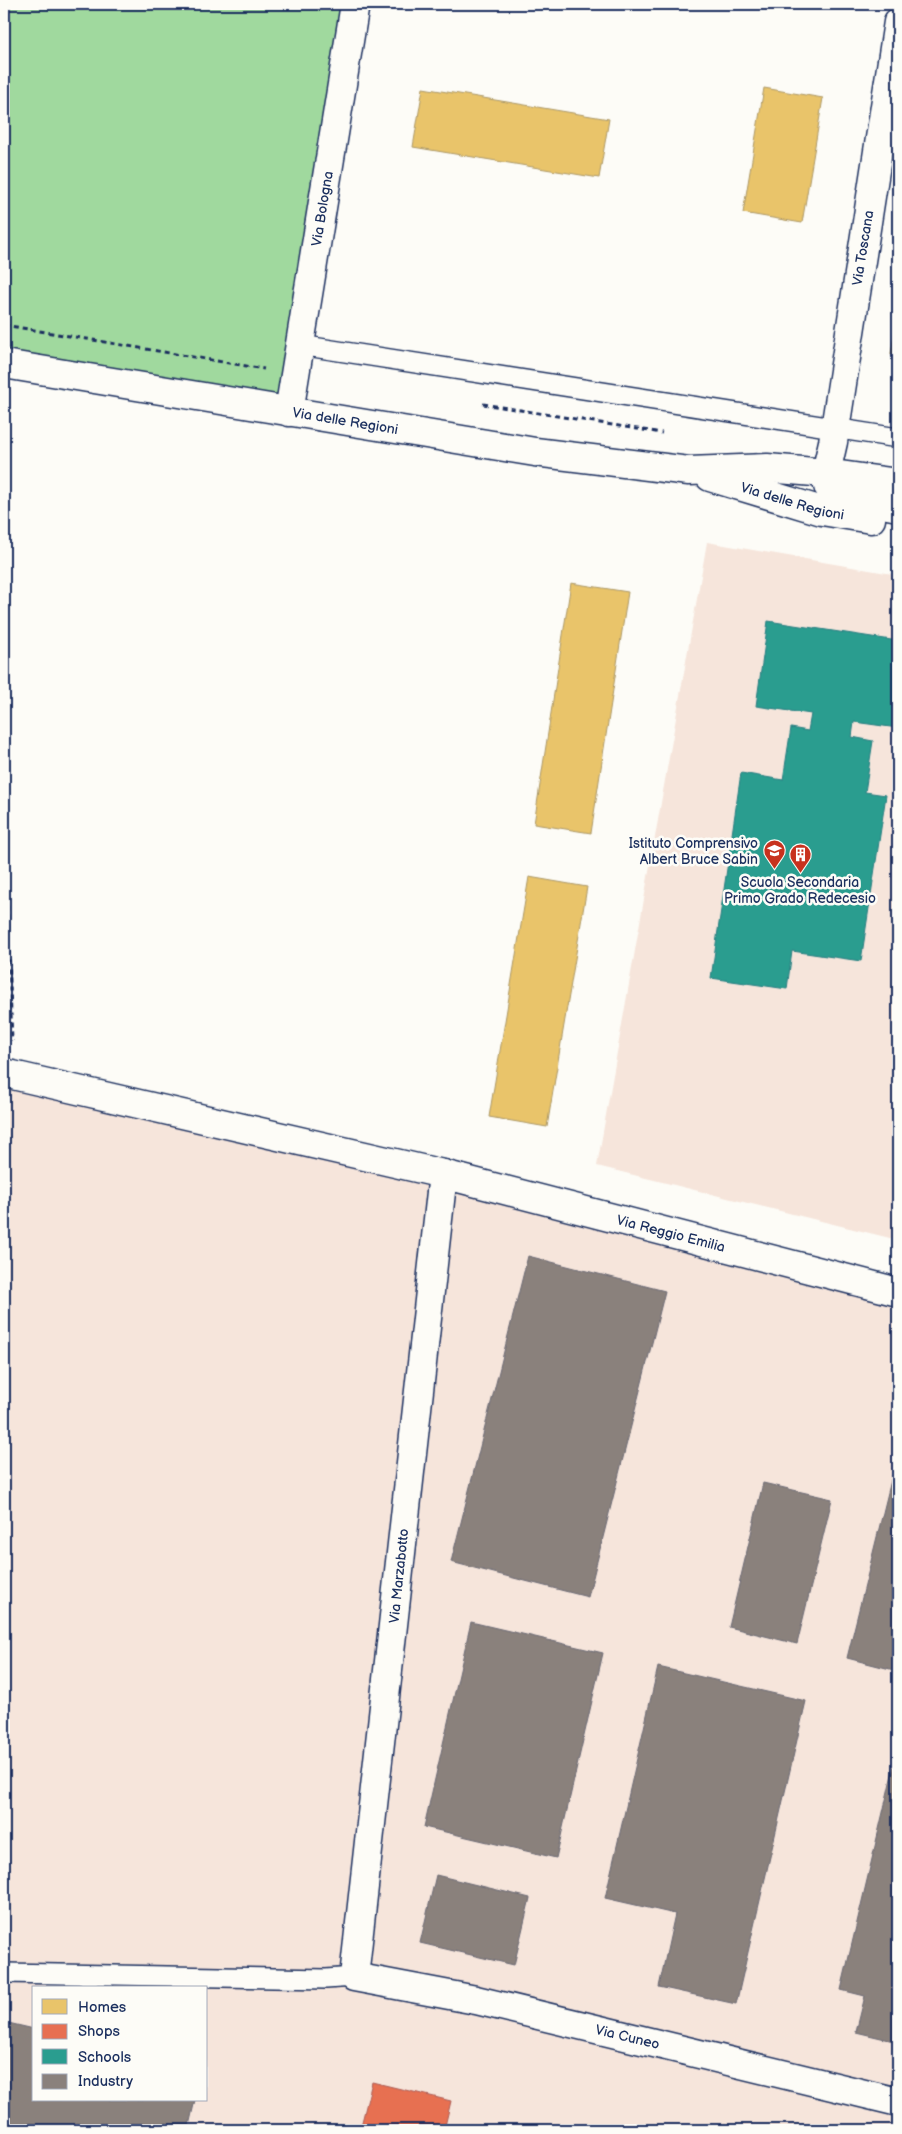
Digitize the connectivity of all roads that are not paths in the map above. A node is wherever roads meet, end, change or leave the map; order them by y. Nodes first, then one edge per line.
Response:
1 (355, 4) edge
2 (898, 22) edge
3 (300, 345) junction
4 (4, 364) edge
5 (289, 412) junction
6 (834, 428) junction
7 (898, 438) edge
8 (689, 471) junction
9 (826, 473) junction
10 (898, 483) edge
11 (898, 506) edge
12 (898, 523) edge
13 (6, 1074) edge
14 (443, 1174) junction
15 (898, 1292) edge
16 (4, 1973) edge
17 (354, 1977) junction
18 (898, 2102) edge

1 - 3 street, Via Bologna
2 - 6 street, Via Toscana
3 - 5 street, Via Bologna
3 - 6 lane
4 - 5 street, Via delle Regioni
5 - 8 street, Via delle Regioni
6 - 7 lane
6 - 9 street, Via Toscana
8 - 9 street, Via delle Regioni
8 - 12 street, Via delle Regioni
9 - 10 street, Via delle Regioni
9 - 11 street, Via delle Regioni
13 - 14 street, Via Reggio Emilia
14 - 15 street, Via Reggio Emilia
14 - 17 street, Via Marzabotto
16 - 17 lane
17 - 18 street, Via Cuneo

